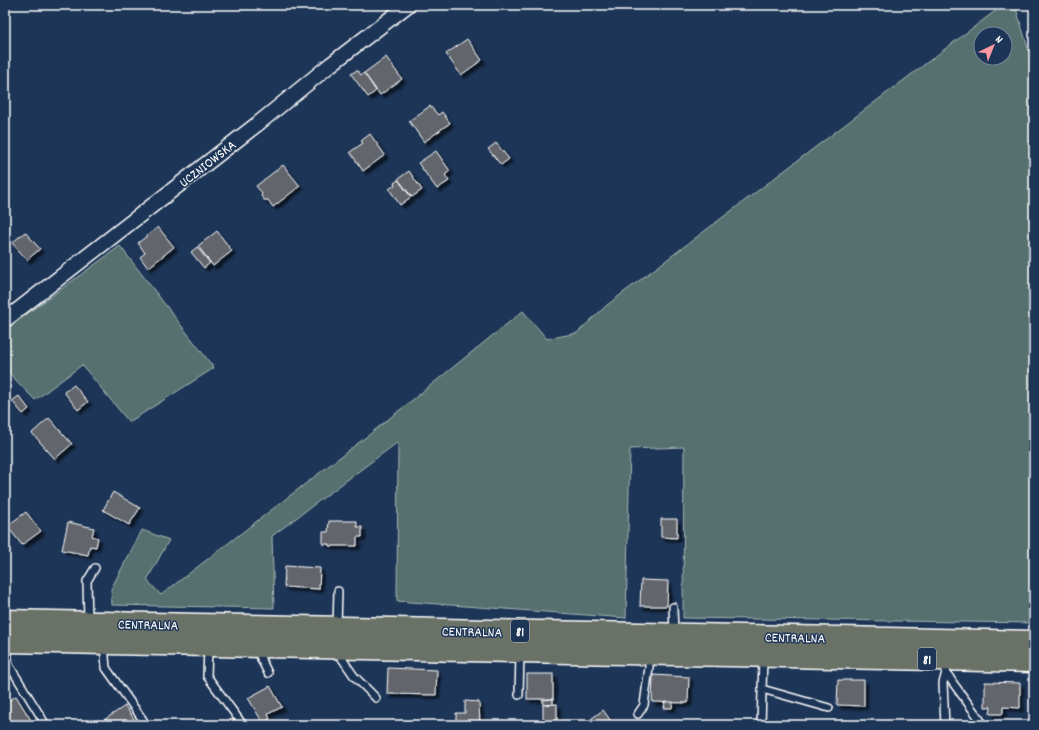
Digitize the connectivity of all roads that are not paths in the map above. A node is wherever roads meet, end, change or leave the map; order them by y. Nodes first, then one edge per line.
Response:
1 (408, 5) edge
2 (5, 320) edge
3 (95, 568) dead end
4 (338, 591) dead end
5 (673, 606) dead end
6 (88, 623) junction
7 (6, 635) edge
8 (674, 635) junction
9 (337, 638) junction
10 (1034, 642) edge
11 (104, 643) junction
12 (208, 645) junction
13 (258, 646) junction
14 (520, 651) junction
15 (649, 654) junction
16 (763, 656) junction
17 (1034, 661) edge
18 (946, 666) junction
19 (268, 673) dead end
20 (762, 689) junction
21 (520, 695) dead end
22 (376, 698) dead end
23 (829, 708) dead end
24 (638, 714) dead end
25 (143, 720) dead end
26 (46, 725) edge
27 (243, 725) edge
28 (761, 725) edge
29 (945, 725) edge
30 (984, 725) edge

1 - 2 street, UCZNIOWSKA
3 - 6 lane
4 - 9 lane
5 - 8 lane
6 - 7 main road, CENTRALNA / 81
6 - 9 main road, CENTRALNA / 81
7 - 11 main road, CENTRALNA / 81
7 - 26 lane
8 - 9 main road, CENTRALNA / 81
8 - 10 main road, CENTRALNA / 81
9 - 13 main road, CENTRALNA / 81
9 - 14 main road, CENTRALNA / 81
9 - 22 lane
11 - 12 main road, CENTRALNA / 81
11 - 25 lane
12 - 13 main road, CENTRALNA / 81
12 - 27 lane
13 - 19 lane
14 - 15 main road, CENTRALNA / 81
14 - 21 lane
15 - 16 main road, CENTRALNA / 81
15 - 24 lane
16 - 18 main road, CENTRALNA / 81
16 - 20 lane
17 - 18 main road, CENTRALNA / 81
18 - 29 lane
18 - 30 lane
20 - 23 lane
20 - 28 lane

